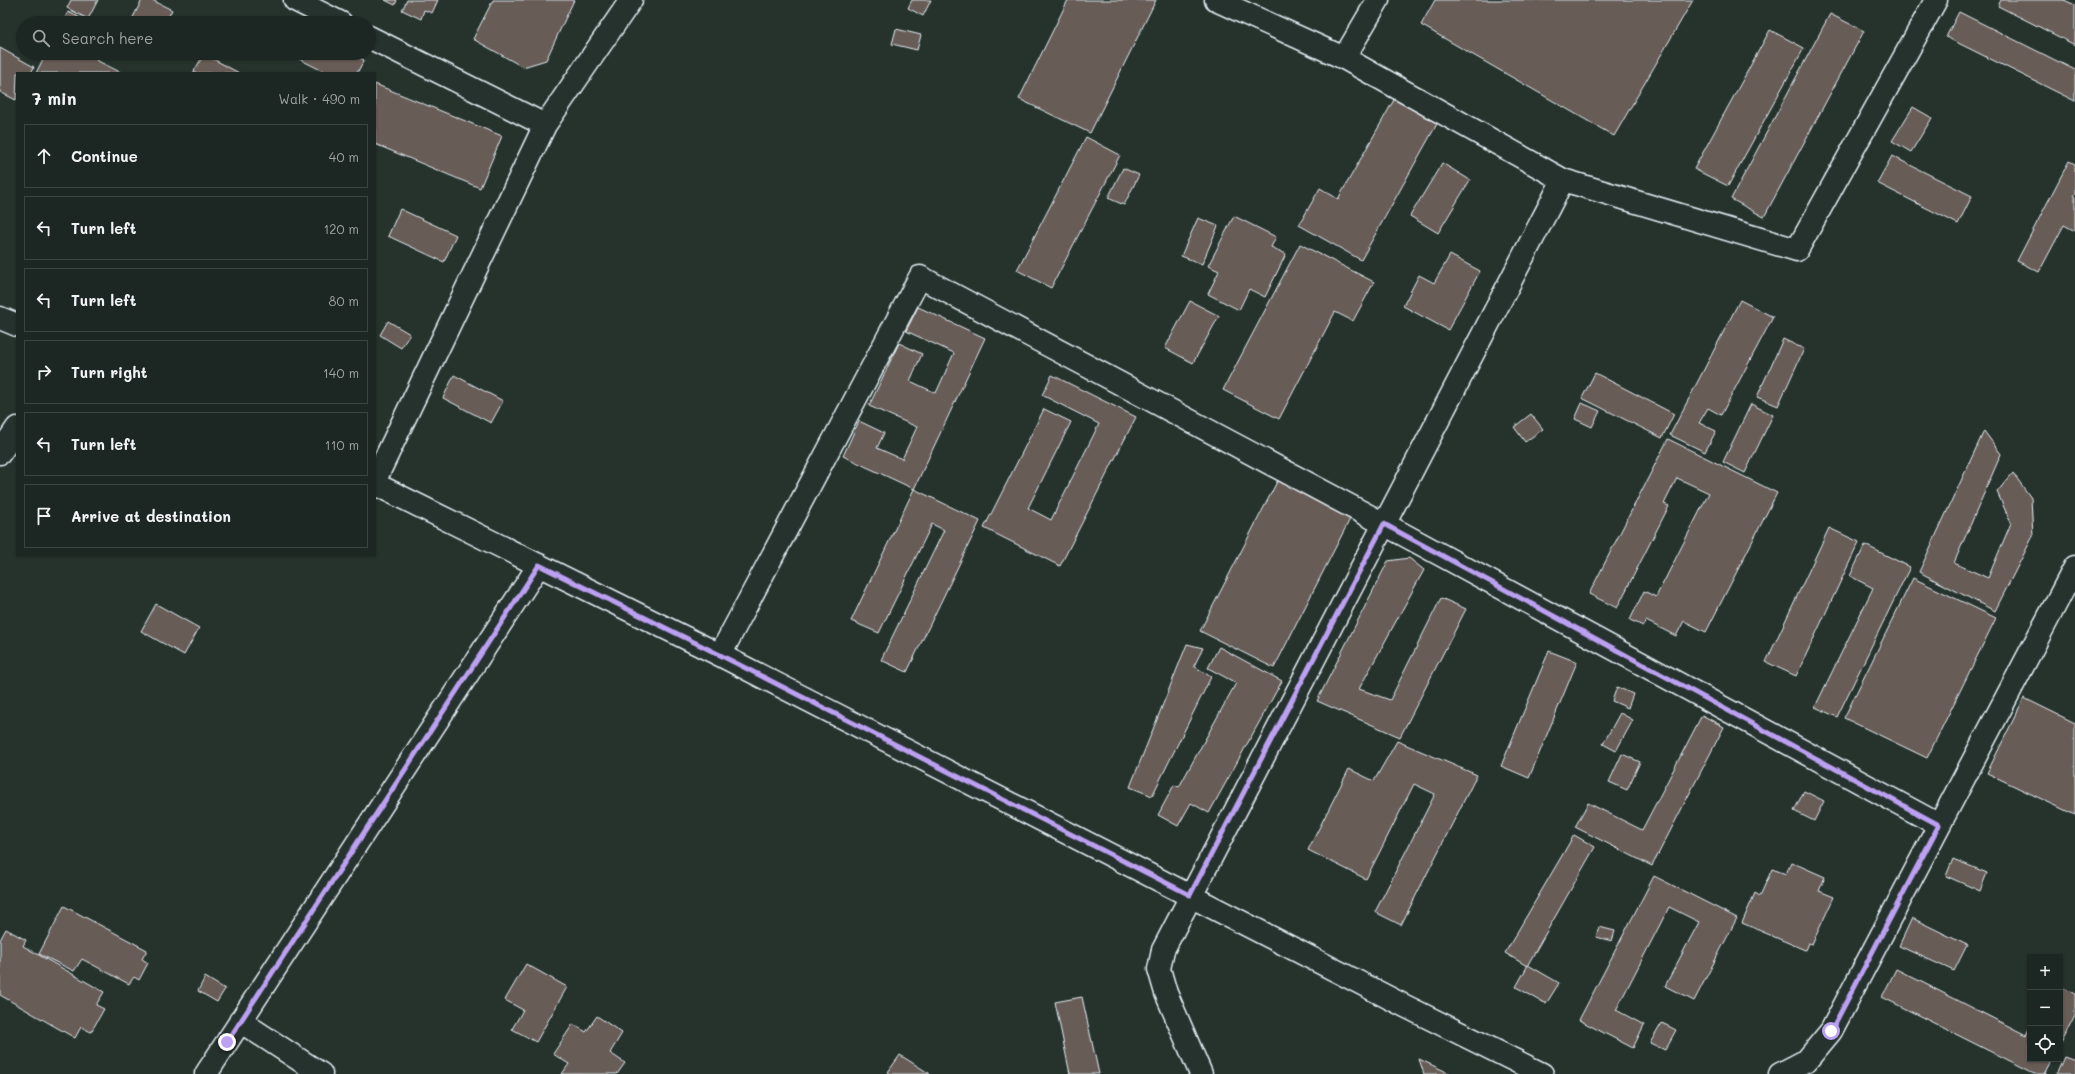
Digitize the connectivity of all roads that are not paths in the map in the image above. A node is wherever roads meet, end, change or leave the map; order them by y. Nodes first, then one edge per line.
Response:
1 (295, 0) edge
2 (631, 0) edge
3 (1216, 0) edge
4 (1378, 0) edge
5 (1936, 0) edge
6 (327, 16) edge
7 (376, 40) edge
8 (1344, 58) junction
9 (545, 125) junction
10 (1563, 180) junction
11 (0, 318) edge
12 (16, 325) edge
13 (16, 429) edge
14 (0, 453) edge
15 (376, 478) edge
16 (376, 484) edge
17 (1384, 524) junction
18 (539, 565) junction
19 (2075, 567) edge
20 (720, 655) junction
21 (1939, 825) junction
22 (1190, 895) junction
23 (240, 1021) junction
24 (206, 1074) edge
25 (321, 1074) edge
26 (1200, 1074) edge
27 (1542, 1074) edge
28 (1780, 1074) edge

1 - 6 street
2 - 9 street
3 - 8 street
4 - 8 street
5 - 10 street
7 - 9 street
8 - 10 street
9 - 15 street
10 - 17 street
11 - 12 street
13 - 14 street
16 - 18 street
17 - 20 street
17 - 21 street
17 - 22 street
18 - 20 street
18 - 23 street
19 - 21 street
20 - 22 street
21 - 28 street
22 - 26 street
22 - 27 street
23 - 24 street
23 - 25 street

